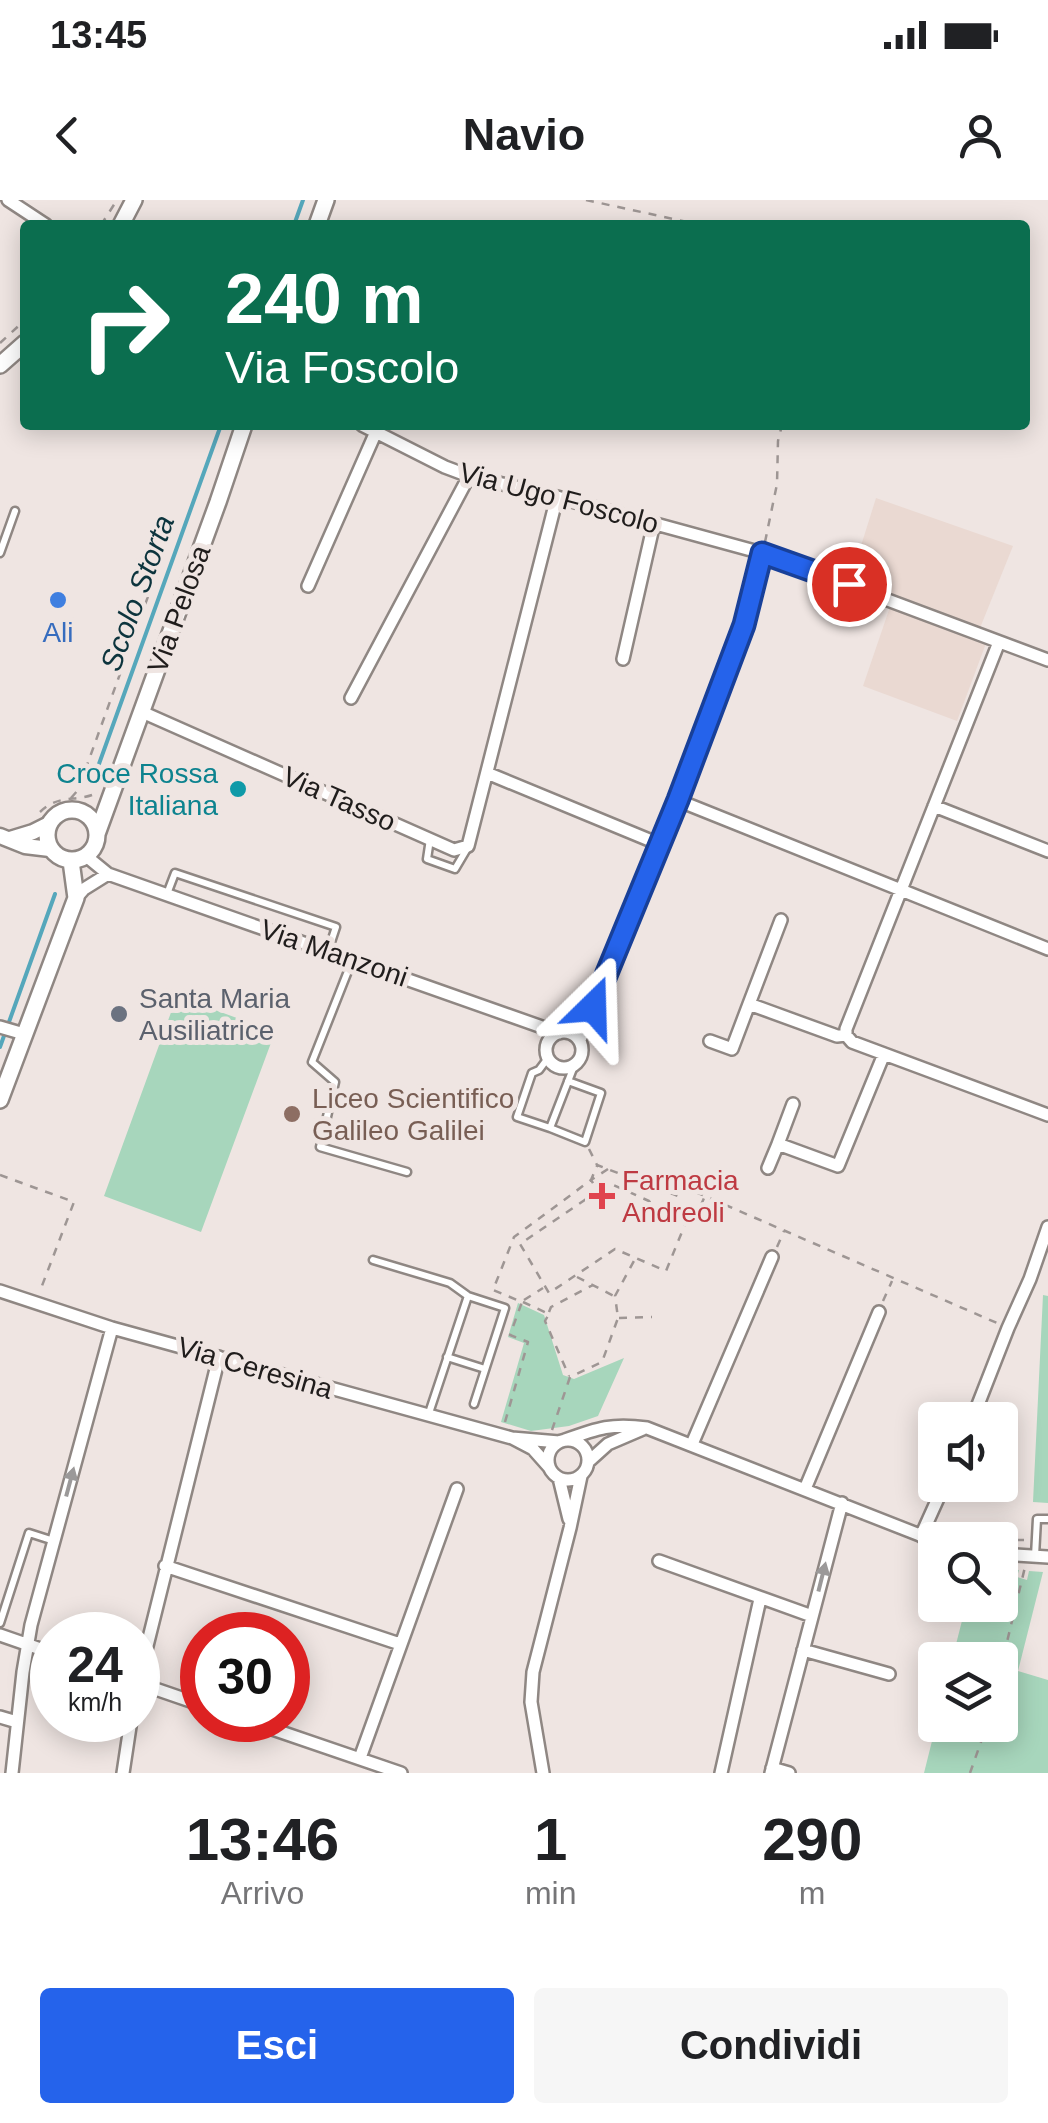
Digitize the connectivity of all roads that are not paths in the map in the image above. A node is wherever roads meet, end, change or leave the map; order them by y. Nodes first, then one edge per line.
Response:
1 (8, 200) edge
2 (38, 220) edge
3 (20, 347) edge
4 (0, 365) edge
5 (242, 430) edge
6 (376, 430) edge
7 (380, 430) edge
8 (470, 476) junction
9 (557, 497) junction
10 (14, 511) dead end
11 (654, 523) junction
12 (0, 553) edge
13 (762, 553) junction
14 (308, 586) dead end
15 (999, 642) junction
16 (623, 659) dead end
17 (1048, 660) edge
18 (351, 698) dead end
19 (142, 712) junction
20 (487, 773) junction
21 (114, 792) junction
22 (678, 800) junction
23 (75, 804) junction
24 (934, 806) junction
25 (41, 823) junction
26 (98, 834) junction
27 (5, 838) edge
28 (430, 840) junction
29 (659, 844) junction
30 (468, 846) junction
31 (50, 849) junction
32 (1048, 851) edge
33 (79, 859) junction
34 (108, 874) junction
35 (901, 891) junction
36 (166, 894) junction
37 (76, 898) junction
38 (781, 920) dead end
39 (1048, 950) edge
40 (328, 951) junction
41 (353, 960) junction
42 (749, 1004) junction
43 (536, 1024) junction
44 (9, 1029) edge
45 (559, 1032) junction
46 (846, 1036) junction
47 (580, 1040) junction
48 (710, 1041) dead end
49 (547, 1054) junction
50 (884, 1054) junction
51 (574, 1066) junction
52 (568, 1081) junction
53 (0, 1100) edge
54 (792, 1104) dead end
55 (1048, 1115) edge
56 (550, 1128) junction
57 (778, 1144) junction
58 (768, 1168) dead end
59 (408, 1172) dead end
60 (1048, 1227) edge
61 (772, 1258) road end
62 (373, 1260) dead end
63 (0, 1291) edge
64 (468, 1296) junction
65 (879, 1312) road end
66 (112, 1328) junction
67 (219, 1357) junction
68 (448, 1357) junction
69 (486, 1368) junction
70 (979, 1402) edge
71 (474, 1404) dead end
72 (428, 1416) junction
73 (647, 1428) junction
74 (507, 1437) junction
75 (558, 1441) junction
76 (692, 1444) junction
77 (588, 1462) junction
78 (549, 1467) junction
79 (581, 1476) junction
80 (559, 1478) junction
81 (805, 1488) junction
82 (457, 1489) dead end
83 (842, 1503) junction
84 (1048, 1520) edge
85 (570, 1528) junction
86 (918, 1535) edge
87 (54, 1541) junction
88 (1037, 1556) edge
89 (659, 1561) dead end
90 (165, 1566) junction
91 (760, 1599) junction
92 (154, 1612) edge
93 (812, 1616) junction
94 (0, 1624) edge
95 (0, 1635) edge
96 (28, 1644) junction
97 (400, 1644) junction
98 (803, 1650) junction
99 (890, 1674) dead end
100 (0, 1717) edge
101 (17, 1722) junction
102 (310, 1741) edge
103 (127, 1742) edge
104 (540, 1748) junction
105 (360, 1758) junction
106 (772, 1771) edge
107 (12, 1773) edge
108 (122, 1773) edge
109 (401, 1773) edge
110 (544, 1773) edge
111 (552, 1773) edge
112 (721, 1773) edge
113 (789, 1773) edge

1 - 2 street
3 - 4 main road
5 - 19 main road, Via Pelosa
6 - 14 street
7 - 8 street, Via Ugo Foscolo
8 - 9 street, Via Ugo Foscolo
8 - 18 street
9 - 11 street, Via Ugo Foscolo
9 - 20 street
10 - 12 lane
11 - 13 street, Via Ugo Foscolo
11 - 16 street
13 - 15 street, Via Ugo Foscolo
13 - 22 street
15 - 17 street, Via Ugo Foscolo
15 - 24 street
19 - 21 main road, Via Pelosa
19 - 28 street, Via Tasso
20 - 29 street
20 - 30 street
21 - 23 main road
21 - 26 main road, Via Pelosa
22 - 29 street
22 - 35 street
23 - 25 main road
23 - 26 main road
24 - 32 street
24 - 35 street
25 - 27 street
25 - 31 main road
26 - 33 main road
27 - 31 street
28 - 30 street, Via Tasso
28 - 30 lane
29 - 47 street
31 - 33 main road
33 - 34 street
33 - 37 main road
34 - 36 street, Via Manzoni
34 - 37 street
35 - 39 street
35 - 46 street
36 - 40 street, Via Manzoni
36 - 40 lane
37 - 44 main road
38 - 42 street
40 - 41 street, Via Manzoni
41 - 43 street, Via Manzoni
41 - 59 lane
42 - 46 street
42 - 48 street
43 - 45 street, Via Manzoni
43 - 49 street
44 - 53 main road
45 - 47 street
45 - 49 street
46 - 50 street
47 - 51 street
49 - 51 street
49 - 56 lane
50 - 55 street
50 - 57 street
51 - 52 lane
52 - 56 lane
52 - 56 lane
54 - 57 street
57 - 58 street
60 - 70 street
61 - 76 street
62 - 64 lane
63 - 66 street, Via Ceresina
64 - 68 lane
64 - 69 lane
65 - 81 street
66 - 67 street, Via Ceresina
87 -> 66 street
67 - 72 street, Via Ceresina
67 - 90 street
68 - 69 lane
68 - 72 lane
69 - 71 lane
72 - 74 street, Via Ceresina
73 - 75 street, Via Ceresina
73 - 76 street, Via Ceresina
73 - 77 street
74 - 75 street, Via Ceresina
74 - 78 street, Via Ceresina
75 - 77 street
75 - 78 street
76 - 81 street, Via Ceresina
77 - 79 street
78 - 80 street, Via Ceresina
79 - 80 street
79 - 85 street
80 - 85 street
81 - 83 street, Via Ceresina
82 - 97 street
83 - 86 street, Via Ceresina
93 -> 83 street
84 - 88 lane
85 - 104 street
87 - 94 lane
87 - 96 street
89 - 91 street
90 - 92 street
90 - 97 street
91 - 93 street
91 - 112 street
93 - 98 street
95 - 96 street
96 - 101 street
97 - 105 street
98 - 99 street
98 - 106 street
100 - 101 street
101 - 107 street
102 - 105 street
103 - 108 street
104 - 110 street
104 - 111 street
105 - 109 street
106 - 113 street

